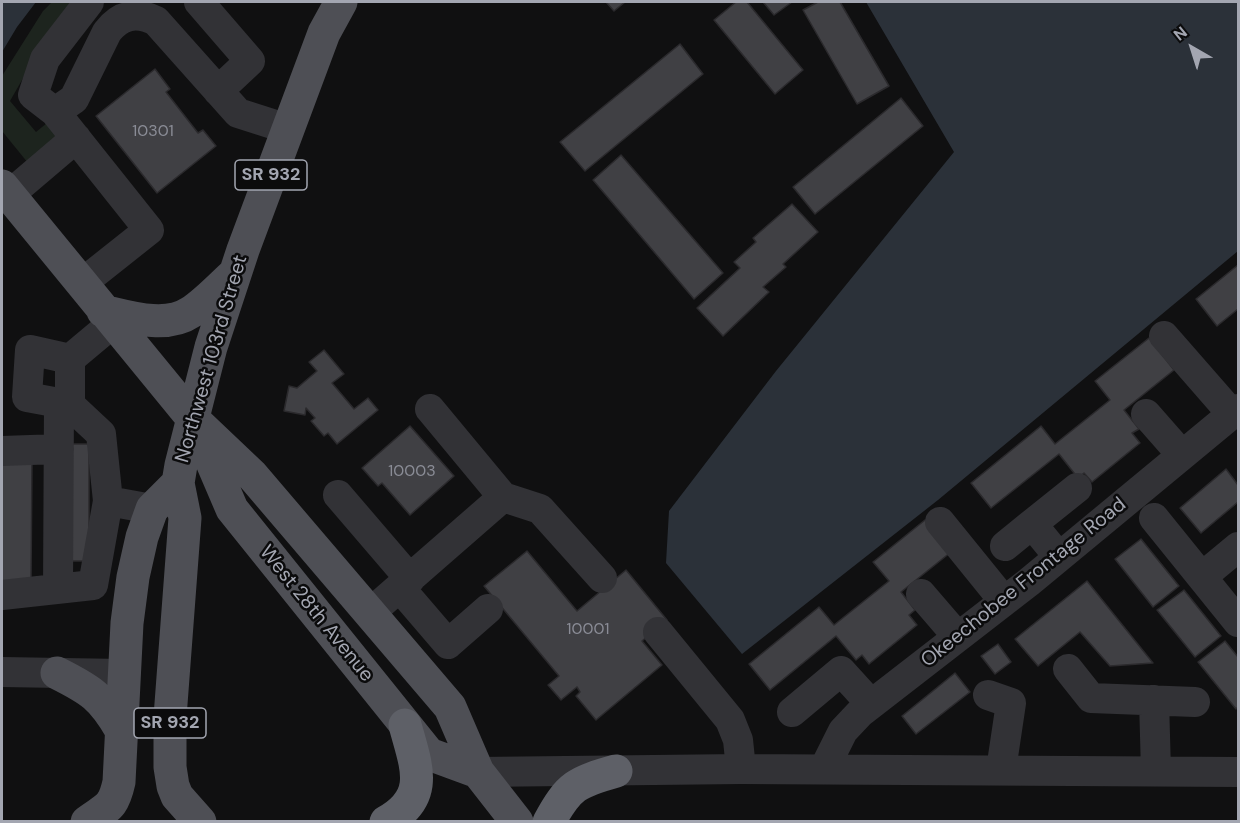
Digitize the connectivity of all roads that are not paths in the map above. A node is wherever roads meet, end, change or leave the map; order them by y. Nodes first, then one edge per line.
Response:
1 (90, 2) edge
2 (199, 2) edge
3 (341, 2) edge
4 (218, 91) junction
5 (55, 112) junction
6 (288, 129) junction
7 (76, 138) junction
8 (5, 190) edge
9 (236, 273) junction
10 (81, 284) junction
11 (108, 317) junction
12 (1164, 336) dead end
13 (70, 359) junction
14 (64, 404) junction
15 (430, 409) dead end
16 (1235, 412) edge
17 (1146, 414) dead end
18 (193, 419) junction
19 (58, 449) junction
20 (2, 451) edge
21 (1182, 455) junction
22 (178, 483) junction
23 (1077, 488) dead end
24 (338, 495) dead end
25 (502, 497) junction
26 (108, 501) junction
27 (152, 510) junction
28 (1154, 518) dead end
29 (940, 522) dead end
30 (1032, 524) junction
31 (245, 525) junction
32 (1005, 546) dead end
33 (1239, 547) edge
34 (183, 552) junction
35 (1059, 557) junction
36 (273, 560) junction
37 (1203, 576) junction
38 (602, 578) dead end
39 (405, 584) junction
40 (58, 589) junction
41 (921, 594) dead end
42 (2, 595) edge
43 (1004, 601) junction
44 (488, 609) dead end
45 (370, 613) junction
46 (178, 615) junction
47 (1239, 622) edge
48 (658, 632) dead end
49 (958, 637) junction
50 (1068, 669) dead end
51 (2, 672) edge
52 (57, 673) junction
53 (123, 674) junction
54 (988, 695) dead end
55 (1155, 700) junction
56 (1195, 702) dead end
57 (871, 704) junction
58 (792, 712) dead end
59 (405, 725) junction
60 (121, 730) junction
61 (741, 769) junction
62 (824, 769) junction
63 (616, 771) junction
64 (1001, 771) junction
65 (1156, 771) junction
66 (478, 772) junction
67 (1239, 772) edge
68 (87, 822) edge
69 (200, 822) edge
70 (386, 822) edge
71 (517, 822) edge
72 (549, 822) edge

1 - 5 street
2 - 4 street
3 - 6 main road, Northwest 103rd Street / SR 932
4 - 5 street
4 - 6 street
5 - 7 street
6 - 9 main road, Northwest 103rd Street / SR 932
7 - 8 street
7 - 10 street
8 - 10 main road, West 28th Avenue
9 - 11 main road
9 - 18 main road, Northwest 103rd Street / SR 932
10 - 11 main road, West 28th Avenue
11 - 13 street
11 - 18 main road, West 28th Avenue
12 - 16 street
13 - 14 street
13 - 14 street
14 - 19 street
14 - 26 street
15 - 25 street
16 - 21 street, Okeechobee Frontage Road
17 - 21 street
18 - 22 main road, Northwest 103rd Street / SR 932
18 - 31 main road, West 28th Avenue
18 - 45 main road, West 28th Avenue
19 - 20 street
19 - 40 street
21 - 35 street, Okeechobee Frontage Road
22 - 27 main road, Northwest 103rd Street / SR 932
22 - 34 main road, Northwest 103rd Street / SR 932
23 - 30 street
24 - 39 street
25 - 38 street
25 - 39 street
26 - 27 street
26 - 40 street
27 - 53 main road, Northwest 103rd Street / SR 932
28 - 37 street
29 - 43 street
30 - 32 street
30 - 35 street
31 - 34 main road
31 - 36 main road, West 28th Avenue
33 - 37 street
34 - 46 main road, Northwest 103rd Street / SR 932
35 - 43 street, Okeechobee Frontage Road
36 - 45 main road
36 - 59 main road, West 28th Avenue
37 - 47 street
39 - 44 street
39 - 45 street
40 - 42 street
41 - 49 street
43 - 49 street, Okeechobee Frontage Road
45 - 66 main road, West 28th Avenue
46 - 53 main road
46 - 69 main road, SR 932
48 - 61 street
49 - 57 street, Okeechobee Frontage Road
50 - 55 street
51 - 52 street
52 - 53 street
52 - 60 main road
53 - 60 main road, Northwest 103rd Street / SR 932
54 - 64 street
55 - 56 street
55 - 65 street
57 - 58 street
57 - 62 street, Okeechobee Frontage Road
59 - 66 main road, West 28th Avenue
59 - 70 highway
60 - 68 main road, Northwest 103rd Street / SR 932
61 - 62 street
61 - 63 street
62 - 64 street
63 - 66 street
63 - 72 highway
64 - 65 street
65 - 67 street
66 - 71 main road, West 28th Avenue

